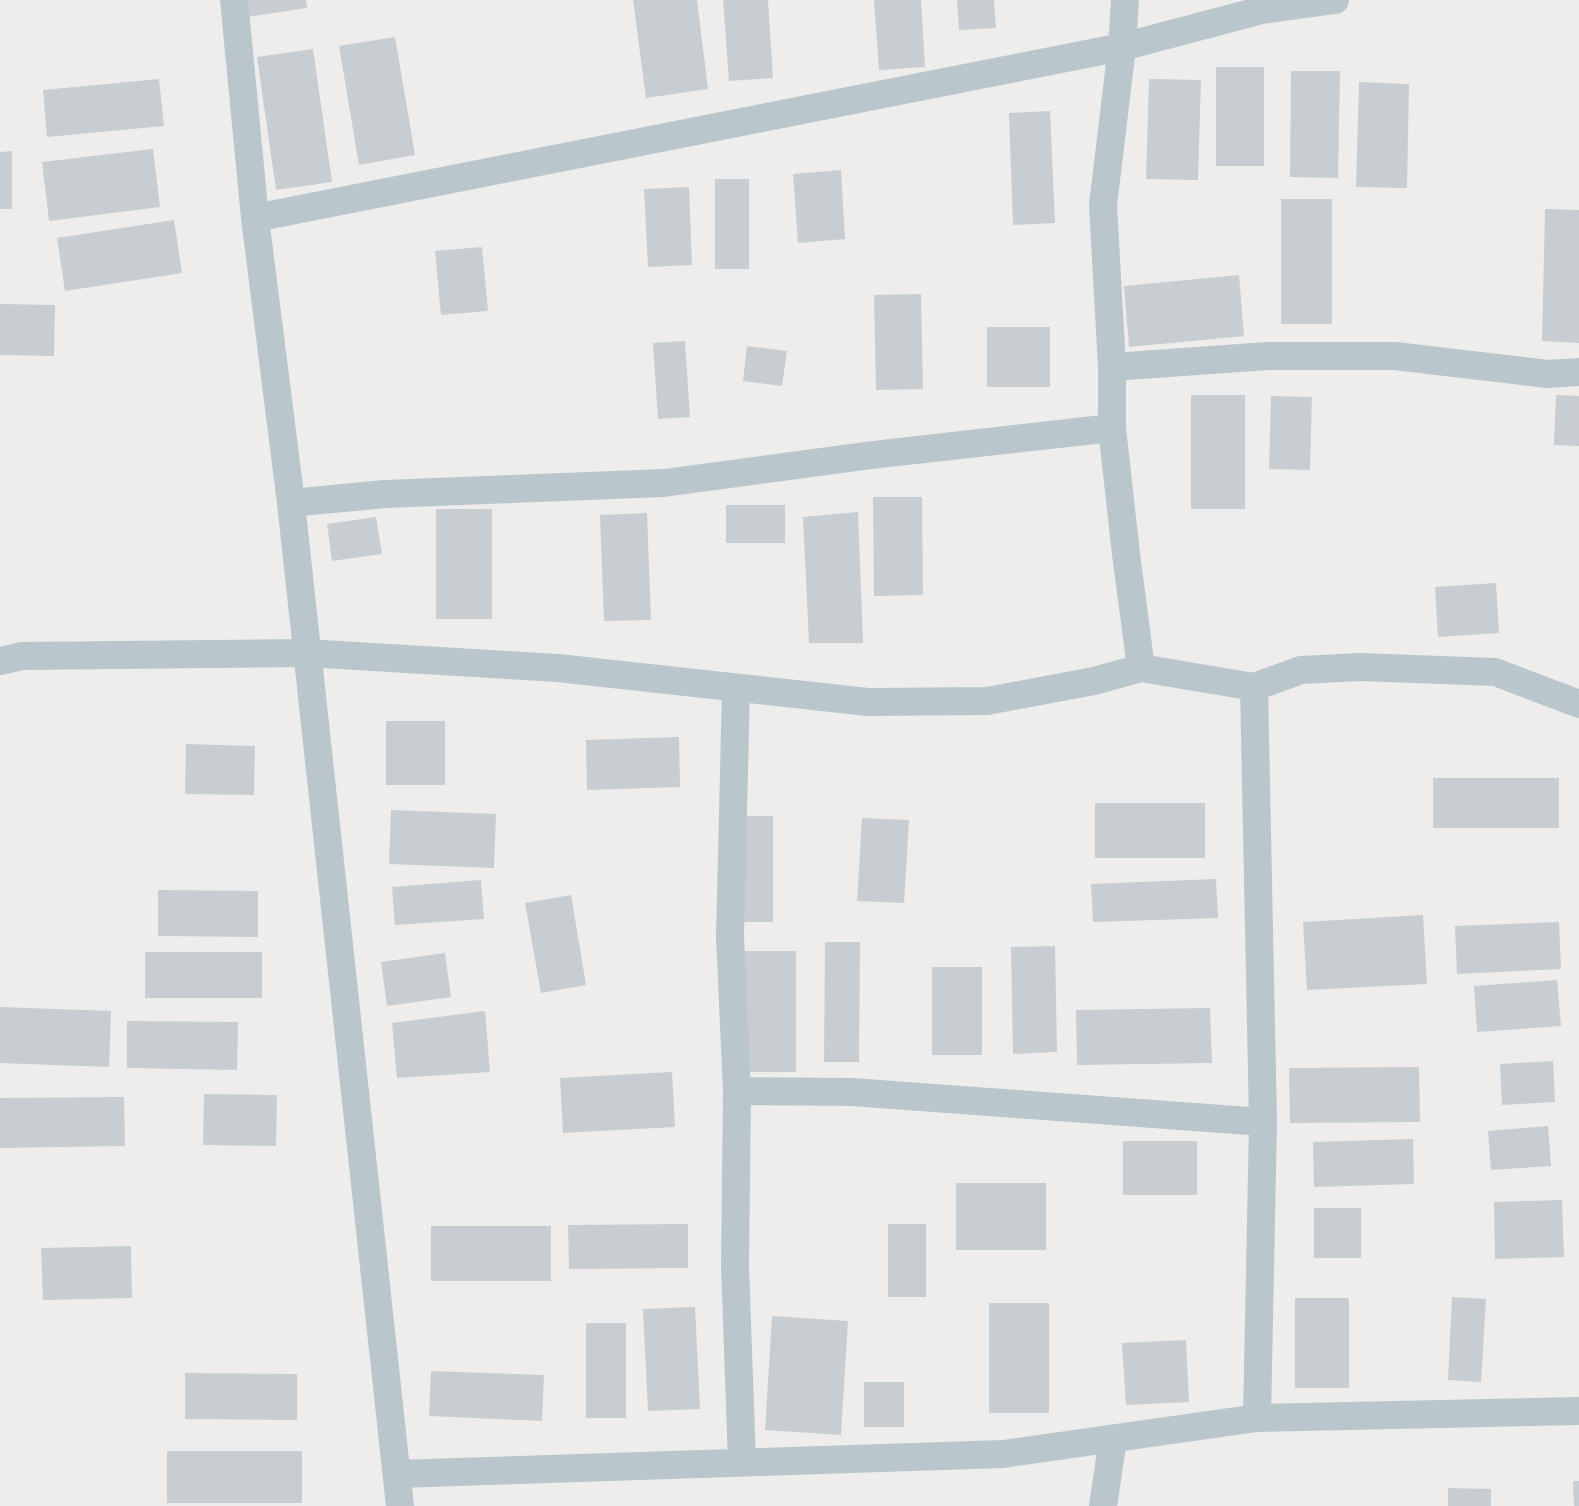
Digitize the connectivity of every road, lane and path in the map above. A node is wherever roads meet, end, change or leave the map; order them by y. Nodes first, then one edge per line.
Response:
1 (234, 0) edge
2 (1125, 0) edge
3 (1335, 0) edge
4 (1122, 47) junction
5 (255, 218) junction
6 (1112, 366) junction
7 (1579, 372) edge
8 (1112, 428) junction
9 (291, 503) junction
10 (306, 653) junction
11 (0, 661) edge
12 (1141, 668) junction
13 (1254, 687) junction
14 (736, 688) junction
15 (1579, 704) edge
16 (737, 1091) junction
17 (1263, 1122) junction
18 (1579, 1411) edge
19 (1257, 1418) junction
20 (1113, 1439) junction
21 (742, 1463) junction
22 (398, 1474) junction
23 (400, 1506) edge
24 (1103, 1506) edge

1 - 5 street
2 - 4 street
3 - 4 street
4 - 5 street
4 - 6 street
5 - 9 street
6 - 7 street
6 - 8 street
8 - 9 street
8 - 12 street
9 - 10 street
10 - 11 street
10 - 14 street
10 - 22 street
12 - 13 street
12 - 14 street
13 - 15 street
13 - 17 street
14 - 16 street
16 - 17 street
16 - 21 street
17 - 19 street
18 - 19 street
19 - 20 street
20 - 21 street
20 - 24 street
21 - 22 street
22 - 23 street

